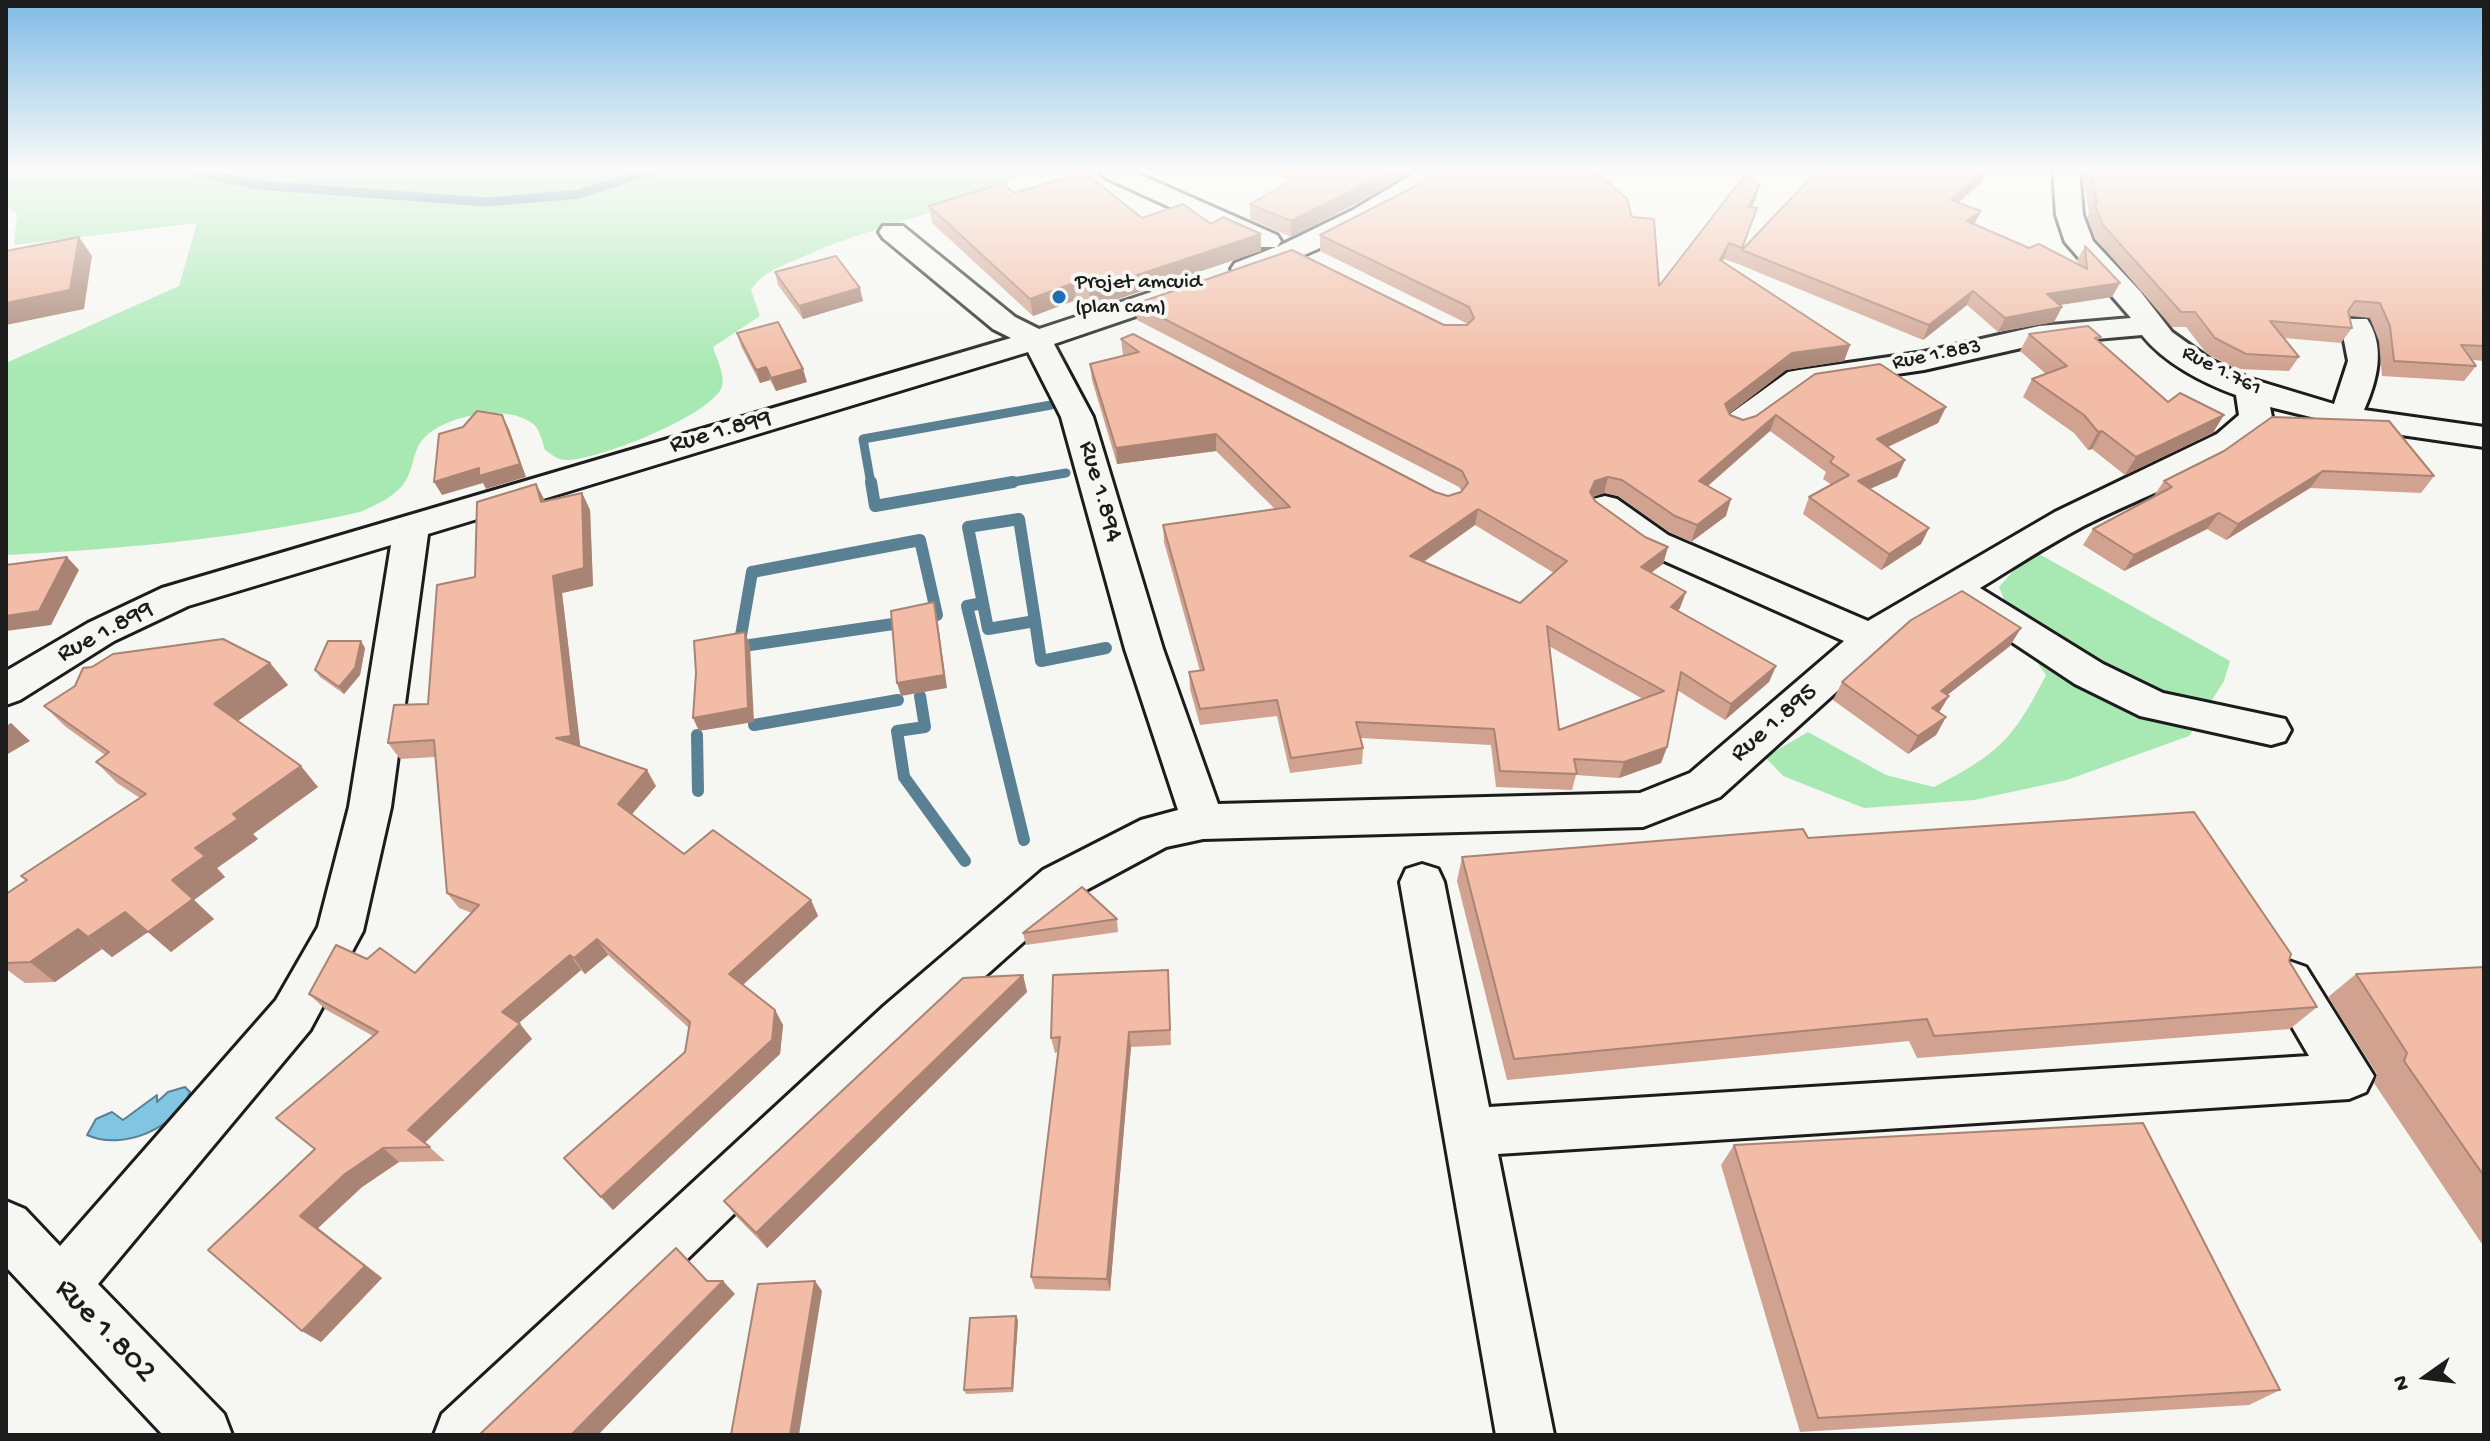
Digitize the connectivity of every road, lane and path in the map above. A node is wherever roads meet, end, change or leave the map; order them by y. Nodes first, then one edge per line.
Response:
1 (898, 236) edge
2 (1254, 236) edge
3 (1337, 236) edge
4 (2074, 236) edge
5 (1304, 258) junction
6 (1104, 319) junction
7 (2149, 325) junction
8 (2356, 325) edge
9 (1037, 340) junction
10 (1144, 341) edge
11 (2251, 392) junction
12 (2345, 415) junction
13 (1738, 423) edge
14 (2484, 437) edge
15 (1605, 507) edge
16 (411, 528) junction
17 (1954, 586) junction
18 (1872, 638) junction
19 (6, 690) edge
20 (2271, 730) dead end
21 (1203, 822) junction
22 (1422, 882) dead end
23 (2289, 982) edge
24 (1470, 1132) junction
25 (6, 1228) edge
26 (61, 1286) junction
27 (203, 1435) edge
28 (463, 1435) edge
29 (1525, 1435) edge

1 - 9 street
2 - 5 street
3 - 5 street, Rue 1.899
4 - 7 street, Rue 1.761
5 - 6 street, Rue 1.899
6 - 9 street, Rue 1.899
6 - 10 street
7 - 11 street, Rue 1.761
7 - 13 street, Rue 1.883
8 - 12 street
9 - 16 street, Rue 1.899
9 - 21 street, Rue 1.894
11 - 12 street, Rue 1.761
11 - 17 street, Rue 1.895
12 - 14 street, Rue 1.761
15 - 18 street
16 - 19 street, Rue 1.899
16 - 26 street
17 - 18 street, Rue 1.895
17 - 20 street
18 - 21 street, Rue 1.895
21 - 28 street, Rue 1.895
22 - 24 street
23 - 24 street
24 - 29 street
25 - 26 street, Rue 1.802
26 - 27 street, Rue 1.802

